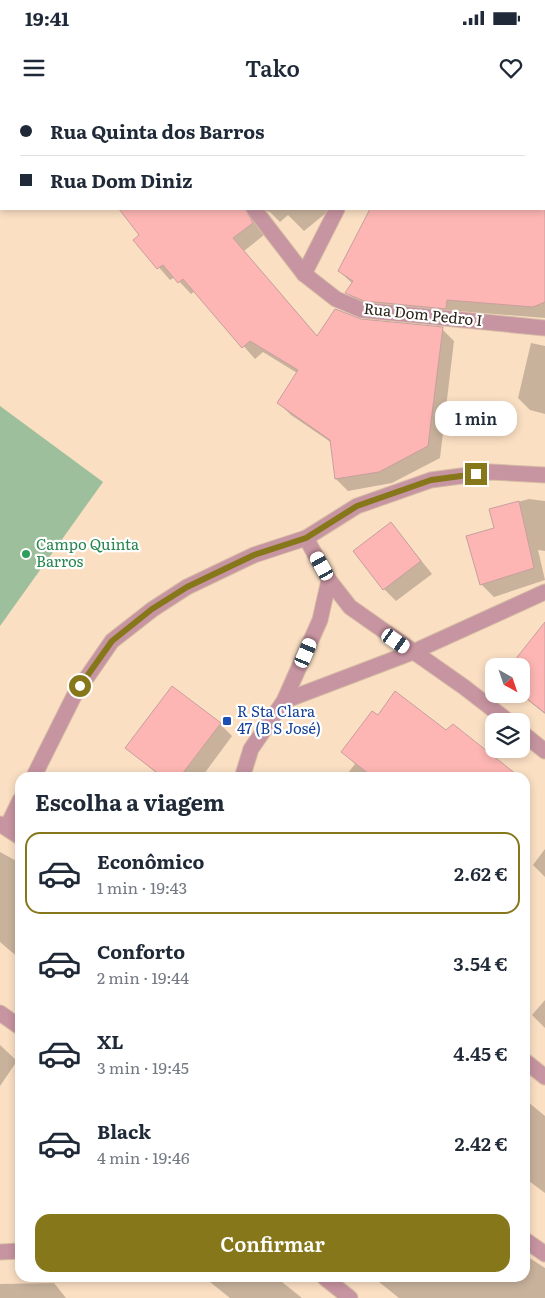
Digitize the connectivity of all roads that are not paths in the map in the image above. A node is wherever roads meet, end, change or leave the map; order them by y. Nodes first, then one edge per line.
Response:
1 (255, 210) edge
2 (336, 210) edge
3 (304, 274) junction
4 (545, 328) edge
5 (545, 475) edge
6 (306, 538) junction
7 (329, 580) junction
8 (545, 592) edge
9 (412, 652) junction
10 (284, 701) junction
11 (498, 713) edge
12 (530, 739) edge
13 (545, 751) edge
14 (36, 772) edge
15 (244, 772) edge
16 (15, 807) edge
17 (3, 825) edge
18 (15, 834) edge
19 (0, 1013) edge
20 (15, 1024) edge
21 (530, 1066) edge
22 (545, 1077) edge
23 (530, 1244) edge
24 (15, 1251) edge
25 (0, 1252) edge
26 (545, 1254) edge
27 (329, 1282) edge
28 (350, 1298) edge

1 - 3 street, Rua Dom Pedro I
2 - 3 street
3 - 4 street, Rua Dom Pedro I
5 - 6 street
6 - 7 street
6 - 14 street
7 - 9 street
7 - 10 street
8 - 9 street
9 - 10 street
9 - 11 street
10 - 15 street
12 - 13 street
16 - 17 street
17 - 18 street
19 - 20 street
21 - 22 street
23 - 26 street
24 - 25 street
27 - 28 street

